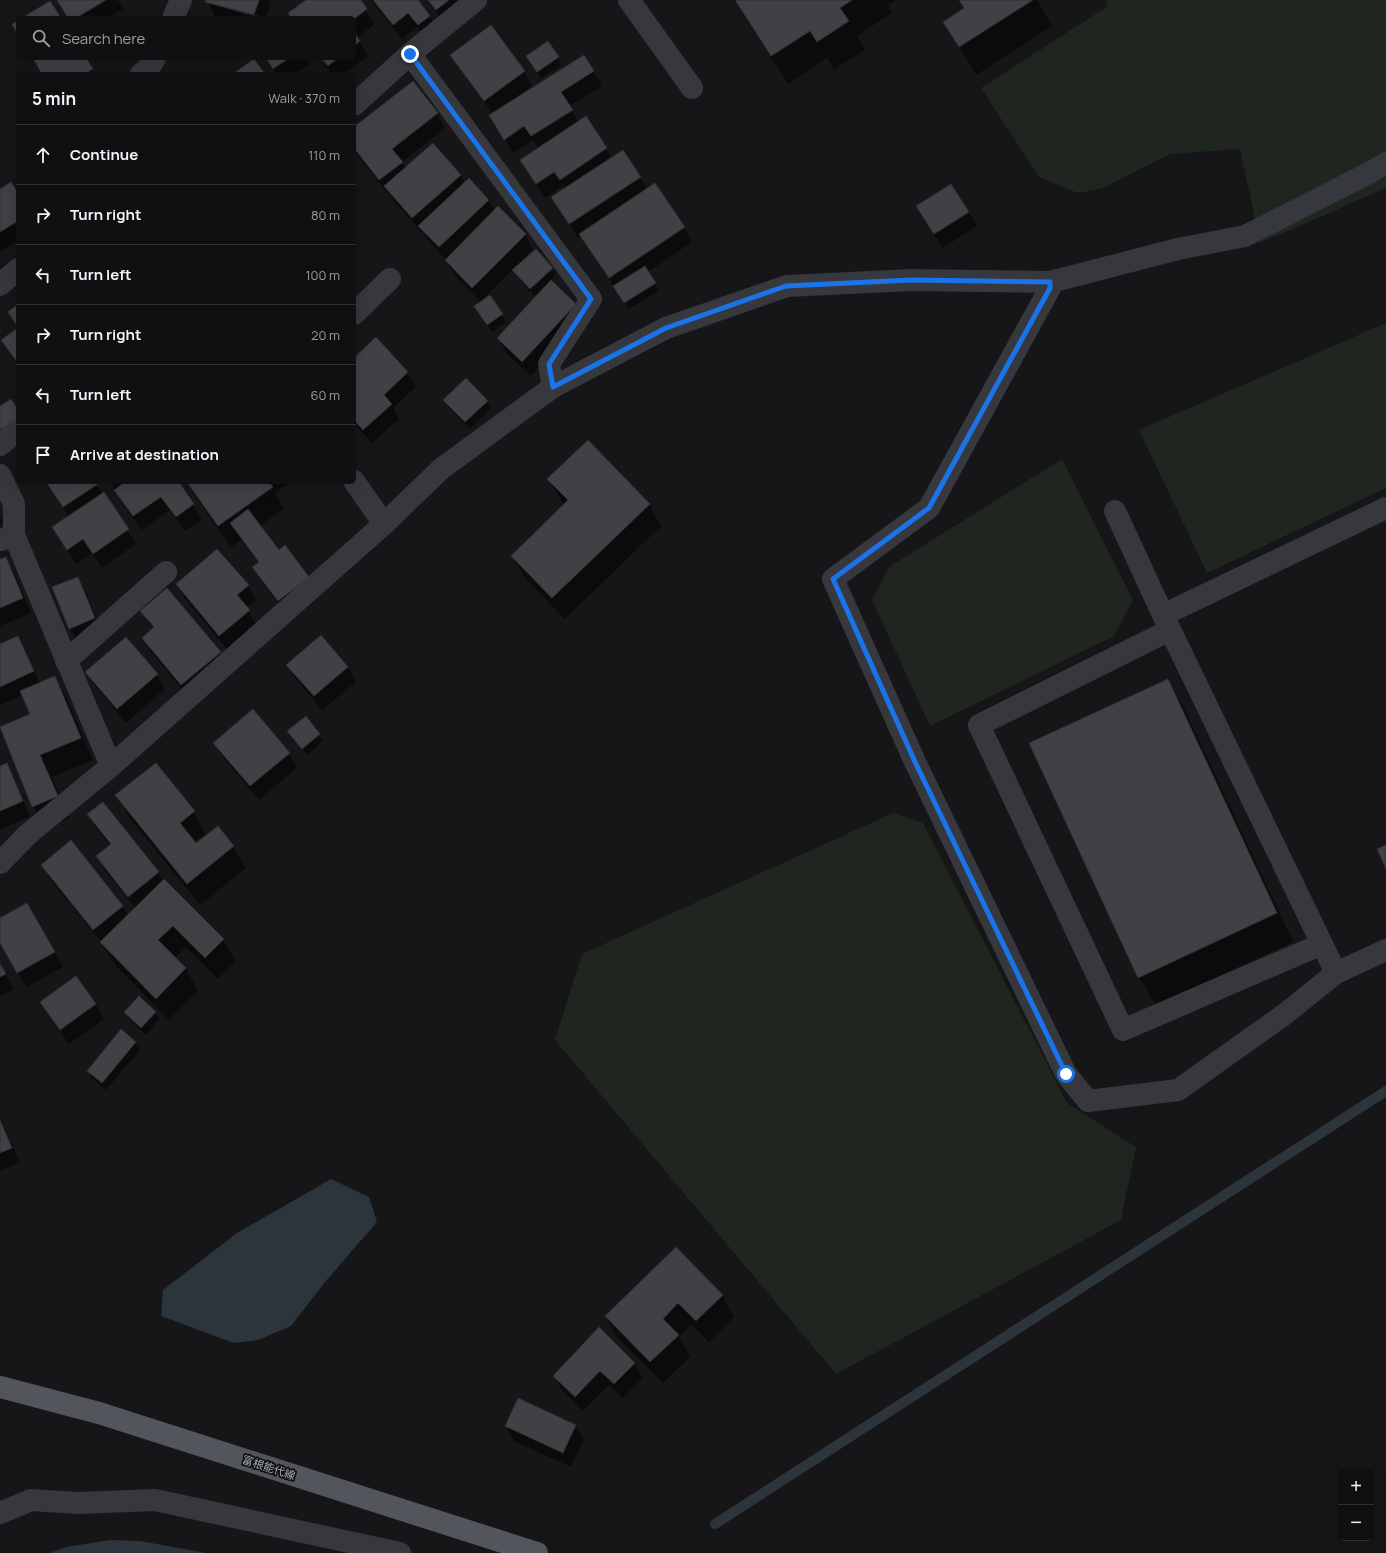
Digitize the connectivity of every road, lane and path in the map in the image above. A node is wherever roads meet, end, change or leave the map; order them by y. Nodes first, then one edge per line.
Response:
1 (182, 0) edge
2 (476, 0) edge
3 (629, 0) edge
4 (174, 16) edge
5 (410, 54) junction
6 (692, 88) dead end
7 (356, 103) edge
8 (1386, 163) edge
9 (16, 271) edge
10 (390, 279) dead end
11 (1050, 282) junction
12 (0, 285) edge
13 (356, 312) edge
14 (553, 387) junction
15 (16, 432) edge
16 (0, 445) edge
17 (0, 475) edge
18 (356, 484) edge
19 (1386, 508) edge
20 (1115, 511) dead end
21 (384, 524) junction
22 (7, 538) edge
23 (166, 572) dead end
24 (1167, 622) junction
25 (66, 661) junction
26 (111, 766) junction
27 (0, 863) edge
28 (1322, 944) junction
29 (1386, 950) edge
30 (1336, 973) junction
31 (0, 1387) edge
32 (0, 1513) edge
33 (400, 1553) edge
34 (537, 1553) edge

1 - 4 street
2 - 5 street
3 - 6 street
5 - 7 street
5 - 14 street
8 - 11 street
9 - 12 street
10 - 13 street
11 - 14 street
11 - 30 street
14 - 21 street
15 - 16 street
17 - 22 street
18 - 21 street
19 - 24 street
20 - 24 street
21 - 26 street
22 - 25 street
23 - 25 street
24 - 28 street
24 - 28 street
25 - 26 street
26 - 27 street
28 - 30 street
29 - 30 street
31 - 34 main road, 富根能代線
32 - 33 street

